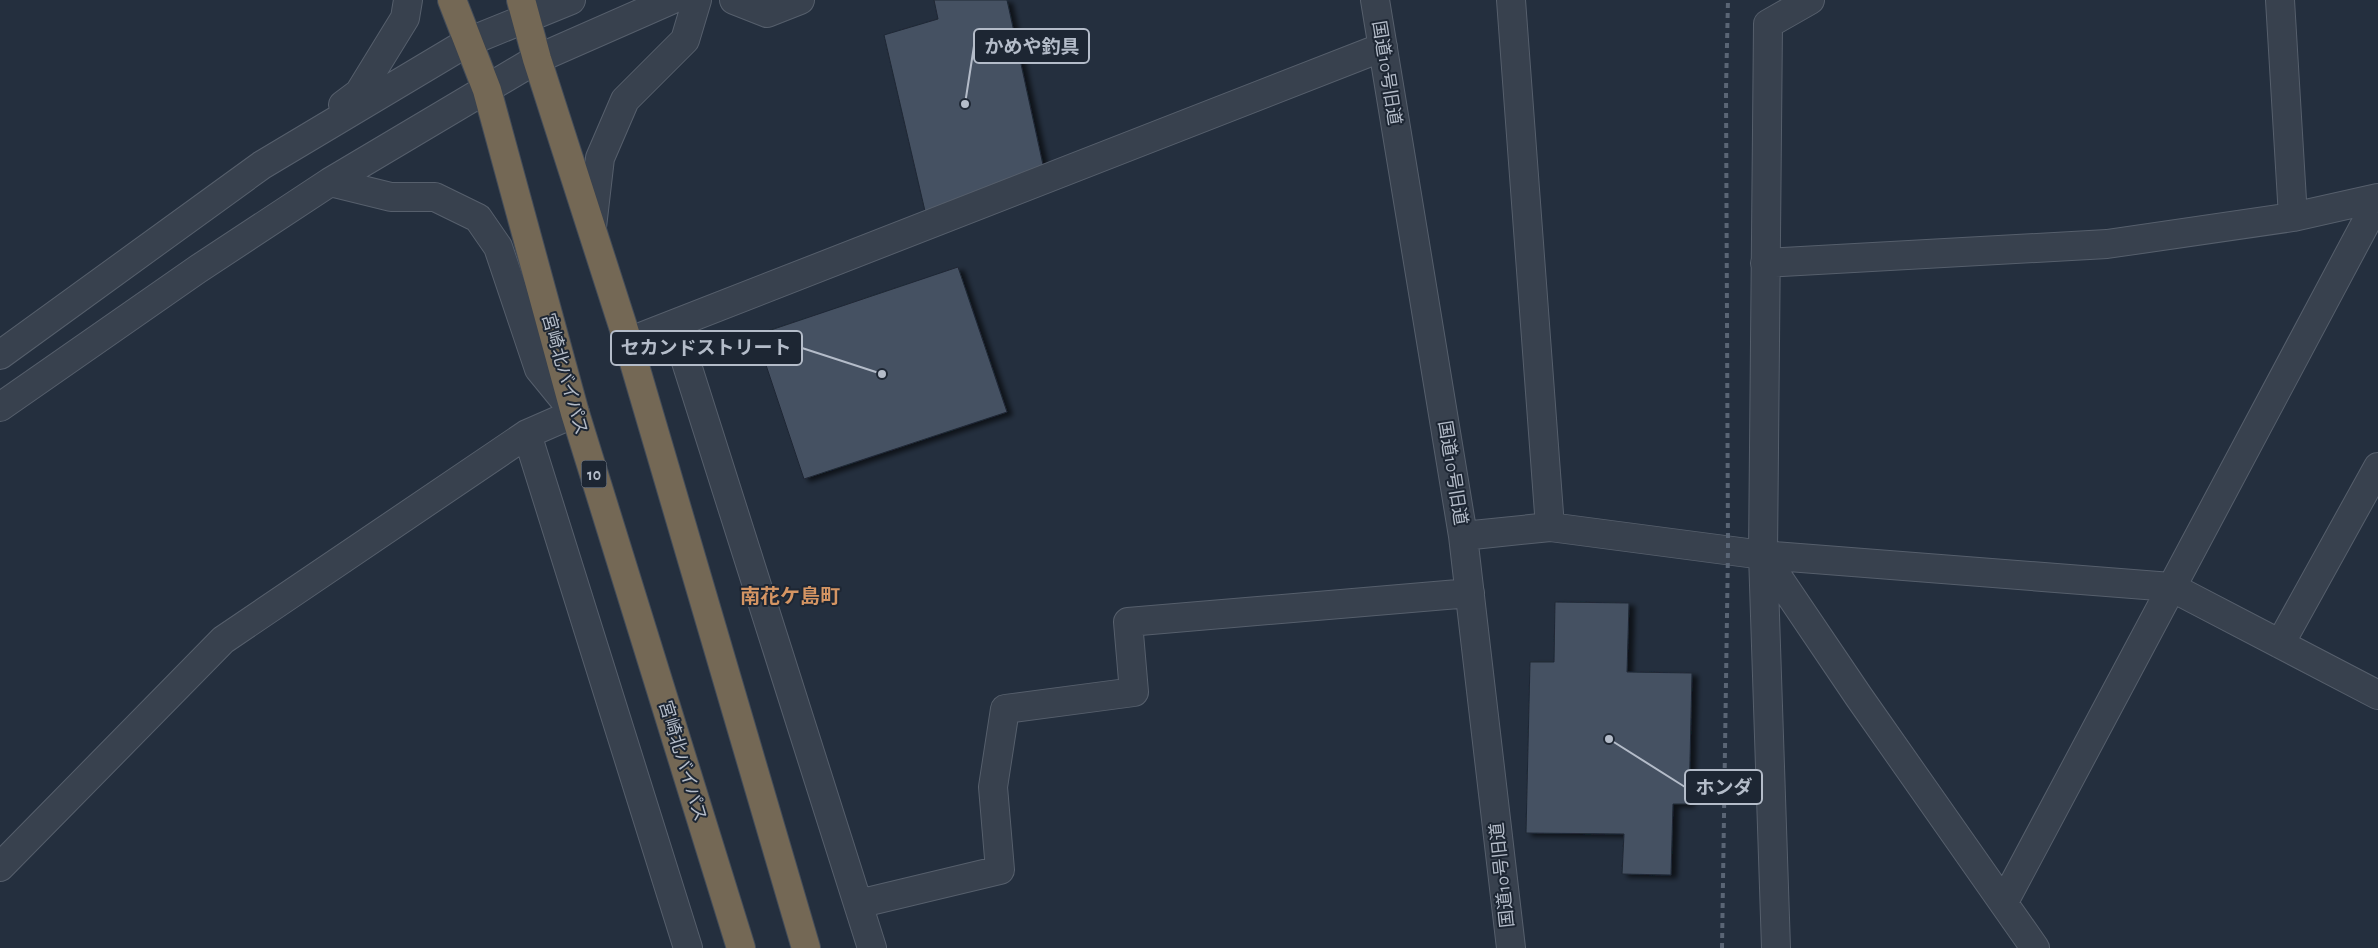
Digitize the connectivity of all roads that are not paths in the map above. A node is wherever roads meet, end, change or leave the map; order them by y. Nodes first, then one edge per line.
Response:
1 (408, 0) edge
2 (452, 0) edge
3 (571, 0) edge
4 (671, 0) edge
5 (698, 0) edge
6 (734, 0) edge
7 (800, 0) edge
8 (1375, 0) edge
9 (1511, 0) edge
10 (1810, 0) edge
11 (2280, 0) edge
12 (524, 9) edge
13 (468, 42) junction
14 (1383, 47) junction
15 (537, 59) junction
16 (487, 90) junction
17 (262, 165) junction
18 (330, 182) junction
19 (2378, 199) edge
20 (2293, 217) junction
21 (592, 227) junction
22 (1765, 264) junction
23 (674, 324) junction
24 (628, 342) junction
25 (0, 355) edge
26 (0, 407) edge
27 (575, 413) junction
28 (527, 434) junction
29 (2378, 467) edge
30 (1550, 527) junction
31 (1464, 536) junction
32 (1763, 555) junction
33 (2171, 587) junction
34 (1470, 593) junction
35 (2280, 644) junction
36 (2378, 695) edge
37 (0, 867) edge
38 (2004, 902) junction
39 (858, 904) junction
40 (688, 948) edge
41 (741, 948) edge
42 (806, 948) edge
43 (872, 948) edge
44 (1511, 948) edge
45 (1776, 948) edge
46 (2035, 948) edge

1 - 17 street
2 - 13 highway, 宮崎北バイパス / 10
3 - 12 street
4 - 15 street
5 - 21 street
6 - 7 street
8 - 14 street, 国道10号旧道
9 - 30 street
10 - 22 street
11 - 20 street
12 - 13 street
12 - 15 highway
13 - 16 highway, 宮崎北バイパス / 10
13 - 17 street
14 - 23 street
14 - 31 street, 国道10号旧道
15 - 16 street
15 - 21 highway
16 - 18 street
16 - 27 highway, 宮崎北バイパス / 10
17 - 25 street
18 - 26 street
18 - 27 street
19 - 20 street
19 - 33 street
20 - 22 street
21 - 24 highway
22 - 32 street
23 - 24 street
23 - 39 street
24 - 42 highway
27 - 28 street
27 - 41 highway, 宮崎北バイパス / 10
28 - 37 street
28 - 40 street
29 - 35 street
30 - 31 street
30 - 32 street
31 - 34 street, 国道10号旧道
32 - 33 street
32 - 38 street
32 - 45 street
33 - 35 street
33 - 38 street
34 - 39 street
34 - 44 street, 国道10号旧道
35 - 36 street
38 - 46 street
39 - 43 street

